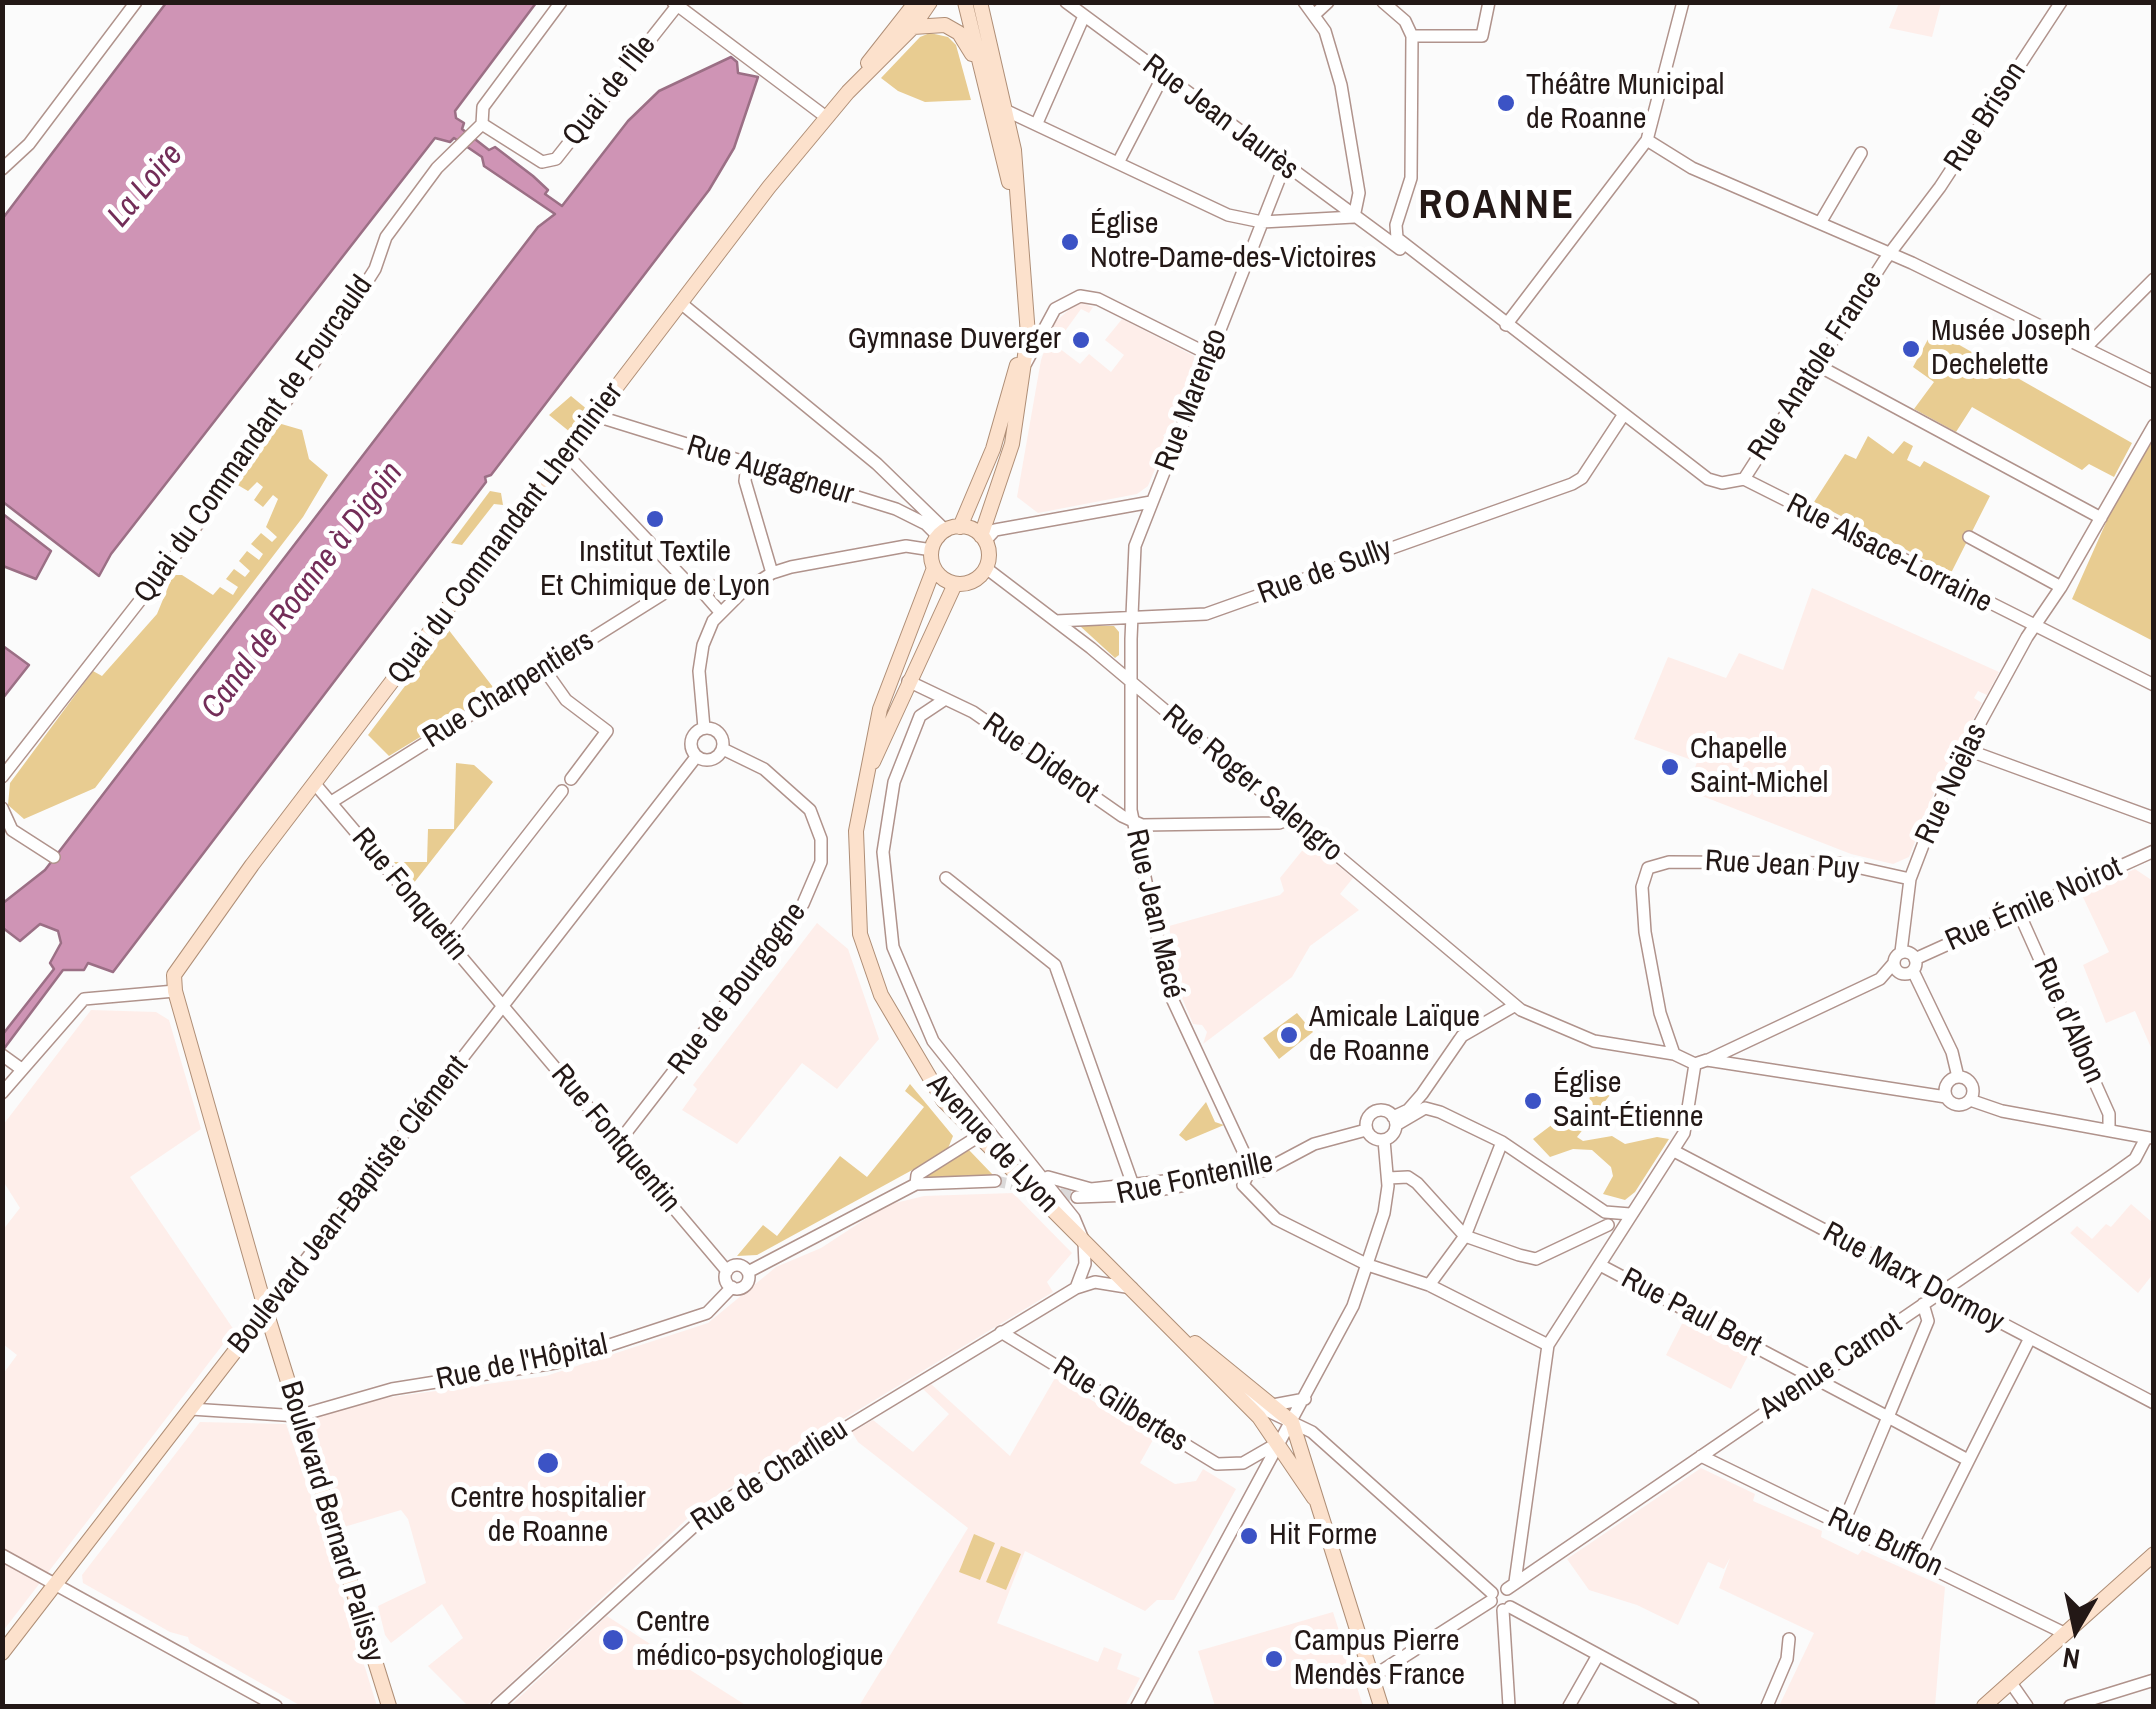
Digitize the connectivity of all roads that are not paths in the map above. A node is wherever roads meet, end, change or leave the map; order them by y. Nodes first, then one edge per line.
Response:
1 (136, 2) edge
2 (561, 2) edge
3 (916, 2) edge
4 (930, 2) edge
5 (965, 2) edge
6 (980, 2) edge
7 (1066, 2) edge
8 (1304, 2) edge
9 (1328, 2) edge
10 (1383, 2) edge
11 (1489, 2) edge
12 (1683, 2) edge
13 (2061, 2) edge
14 (677, 3) edge
15 (1314, 15) junction
16 (1084, 16) junction
17 (913, 28) junction
18 (1412, 36) junction
19 (978, 65) junction
20 (1163, 76) junction
21 (855, 85) junction
22 (1007, 111) junction
23 (826, 117) junction
24 (1037, 123) junction
25 (482, 124) junction
26 (1647, 140) junction
27 (1861, 153) dead end
28 (1118, 161) junction
29 (1284, 168) junction
30 (2, 170) edge
31 (1354, 217) junction
32 (1019, 222) junction
33 (1262, 222) junction
34 (1820, 224) junction
35 (1396, 225) junction
36 (1910, 230) junction
37 (1376, 231) junction
38 (1889, 254) junction
39 (1912, 263) junction
40 (1025, 270) junction
41 (2154, 280) edge
42 (682, 304) junction
43 (1506, 325) junction
44 (2086, 347) junction
45 (1210, 355) junction
46 (1026, 363) junction
47 (1817, 365) junction
48 (2154, 382) edge
49 (598, 413) junction
50 (1624, 414) junction
51 (2154, 425) edge
52 (566, 454) junction
53 (747, 464) junction
54 (1744, 479) junction
55 (1151, 502) junction
56 (2101, 518) junction
57 (944, 536) junction
58 (1969, 538) dead end
59 (983, 539) junction
60 (934, 568) junction
61 (986, 568) junction
62 (772, 572) junction
63 (689, 581) junction
64 (956, 584) junction
65 (2061, 588) junction
66 (741, 593) junction
67 (720, 612) junction
68 (1132, 616) junction
69 (1056, 621) junction
70 (2035, 628) junction
71 (1131, 639) joint
72 (544, 669) junction
73 (908, 681) junction
74 (1131, 682) junction
75 (2154, 685) edge
76 (944, 700) junction
77 (704, 728) junction
78 (723, 748) junction
79 (1965, 750) junction
80 (696, 757) junction
81 (2, 777) edge
82 (571, 779) dead end
83 (315, 784) junction
84 (862, 786) junction
85 (562, 791) dead end
86 (333, 802) junction
87 (2, 808) edge
88 (1292, 818) junction
89 (2154, 818) edge
90 (1133, 822) junction
91 (2154, 851) edge
92 (54, 857) dead end
93 (946, 878) dead end
94 (1910, 879) junction
95 (2019, 913) junction
96 (446, 940) junction
97 (1902, 952) junction
98 (1893, 964) junction
99 (1914, 965) junction
100 (174, 991) junction
101 (503, 1006) junction
102 (1514, 1006) junction
103 (1674, 1054) junction
104 (5, 1057) edge
105 (1701, 1062) junction
106 (20, 1068) junction
107 (1958, 1077) junction
108 (2, 1094) edge
109 (1422, 1094) junction
110 (1946, 1097) junction
111 (1970, 1100) junction
112 (1426, 1108) junction
113 (1394, 1121) junction
114 (1366, 1130) junction
115 (2109, 1130) junction
116 (979, 1136) junction
117 (2150, 1138) edge
118 (1384, 1140) junction
119 (1502, 1142) junction
120 (618, 1143) junction
121 (1674, 1151) junction
122 (1044, 1175) junction
123 (1388, 1178) junction
124 (1209, 1179) junction
125 (1246, 1179) junction
126 (995, 1182) tunnel mouth
127 (916, 1184) junction
128 (1133, 1185) junction
129 (1077, 1197) tunnel mouth
130 (1630, 1214) junction
131 (1607, 1218) junction
132 (1465, 1236) junction
133 (1084, 1242) junction
134 (1612, 1246) junction
135 (1600, 1265) junction
136 (1368, 1266) junction
137 (727, 1272) junction
138 (748, 1272) junction
139 (1428, 1285) junction
140 (732, 1287) junction
141 (1076, 1288) junction
142 (1133, 1288) junction
143 (1939, 1293) junction
144 (1147, 1302) junction
145 (1923, 1304) junction
146 (266, 1311) junction
147 (1001, 1332) junction
148 (2029, 1340) junction
149 (1548, 1345) junction
150 (1193, 1350) junction
151 (1816, 1380) junction
152 (1306, 1399) junction
153 (2154, 1403) edge
154 (1273, 1404) junction
155 (191, 1409) junction
156 (298, 1416) junction
157 (1888, 1417) junction
158 (1292, 1422) junction
159 (1279, 1442) junction
160 (1701, 1456) junction
161 (1966, 1460) junction
162 (1308, 1474) junction
163 (1314, 1498) junction
164 (1843, 1524) junction
165 (1518, 1551) junction
166 (2154, 1554) edge
167 (2, 1555) edge
168 (1919, 1559) junction
169 (1534, 1570) junction
170 (57, 1584) junction
171 (1511, 1586) junction
172 (1491, 1597) junction
173 (1506, 1608) junction
174 (2066, 1634) junction
175 (1789, 1639) dead end
176 (2, 1654) edge
177 (1598, 1654) junction
178 (1372, 1677) junction
179 (2154, 1680) edge
180 (2010, 1683) junction
181 (274, 1706) edge
182 (389, 1706) edge
183 (497, 1706) edge
184 (1136, 1706) edge
185 (1381, 1706) edge
186 (1510, 1706) edge
187 (1568, 1706) edge
188 (1692, 1706) edge
189 (1768, 1706) edge
190 (1984, 1706) edge
191 (2027, 1706) edge
192 (2070, 1706) edge

1 - 30 street
2 - 25 street
3 - 21 main road, Quai du Commandant Lherminier
4 - 17 main road, Quai du Commandant Lherminier
5 - 19 main road
6 - 22 main road
7 - 16 street, Rue Jean Jaurès
8 - 15 street
9 - 15 street
10 - 18 street
11 - 18 street
12 - 26 street
13 - 36 street, Rue Brison
14 - 23 street
14 - 25 street, Quai de l'Île
15 - 31 street
16 - 20 street, Rue Jean Jaurès
16 - 24 street
17 - 19 main road
17 - 21 main road, Quai du Commandant Lherminier
18 - 35 street
19 - 32 main road
20 - 28 street
20 - 29 street, Rue Jean Jaurès
21 - 23 main road, Quai du Commandant Lherminier
22 - 24 street
22 - 32 main road
23 - 42 main road, Quai du Commandant Lherminier
24 - 28 street
25 - 81 street, Quai du Commandant de Fourcauld
26 - 34 street
26 - 43 street
27 - 34 street
28 - 33 street
29 - 31 street, Rue Jean Jaurès
29 - 33 street, Rue Marengo
31 - 33 street
31 - 37 street, Rue Jean Jaurès
32 - 40 main road
33 - 45 street, Rue Marengo
34 - 38 street
35 - 37 street
35 - 43 street, Rue Jean Jaurès
36 - 38 street, Rue Brison
36 - 39 street
37 - 43 street, Rue Jean Jaurès
38 - 39 street
38 - 47 street, Rue Anatole France
39 - 44 street
40 - 46 main road
40 - 57 main road
41 - 44 street
42 - 49 main road, Quai du Commandant Lherminier
42 - 57 street
43 - 50 street, Rue Jean Jaurès
44 - 48 street
45 - 46 street
45 - 55 street, Rue Marengo
46 - 59 main road
47 - 54 street, Rue Anatole France
47 - 56 street
49 - 52 main road, Quai du Commandant Lherminier
49 - 53 street, Rue Augagneur
50 - 54 street, Rue Jean Jaurès
50 - 68 street, Rue de Sully
51 - 56 street, Rue Noëlas
52 - 63 street
52 - 83 main road, Quai du Commandant Lherminier
53 - 57 street, Rue Augagneur
53 - 62 street
54 - 70 street, Rue Alsace-Lorraine
55 - 59 street
55 - 68 street, Rue Marengo
56 - 65 street, Rue Noëlas
57 - 59 main road
57 - 60 main road
57 - 62 street
58 - 65 street
59 - 61 main road
60 - 64 main road
60 - 84 main road, Avenue de Lyon
61 - 64 main road
61 - 69 street, Rue Roger Salengro
62 - 66 street
63 - 66 street
63 - 67 street
63 - 72 street, Rue Charpentiers
64 - 73 main road, Avenue de Lyon
65 - 70 street, Rue Noëlas
66 - 67 street
67 - 77 street
68 - 69 street, Rue de Sully
68 - 71 street, Rue Marengo
69 - 74 street, Rue Roger Salengro
70 - 75 street, Rue Alsace-Lorraine
70 - 79 street, Rue Noëlas
71 - 74 street, Rue Jean Macé
72 - 82 street
72 - 86 street, Rue Charpentiers
73 - 76 street, Rue Diderot
73 - 84 main road, Avenue de Lyon
74 - 88 street, Rue Roger Salengro
74 - 90 street, Rue Jean Macé
76 - 90 street, Rue Diderot
76 - 122 street
77 - 78 street
77 - 80 street, Boulevard Jean-Baptiste Clément
78 - 80 street
78 - 120 street, Rue de Bourgogne
79 - 89 street
79 - 94 street, Rue Noëlas
80 - 101 street, Boulevard Jean-Baptiste Clément
83 - 86 street, Rue Fonquetin
83 - 100 main road, Quai du Commandant Lherminier
84 - 116 main road, Avenue de Lyon
85 - 96 street
86 - 96 street, Rue Fonquetin
87 - 92 street
88 - 90 street
88 - 102 street, Rue Roger Salengro
90 - 125 street, Rue Jean Macé
91 - 95 street, Rue Émile Noirot
93 - 128 street
94 - 97 street, Rue Noëlas
94 - 103 street, Rue Jean Puy
95 - 99 street, Rue Émile Noirot
95 - 115 street, Rue d'Albon
96 - 101 street, Rue Fonquetin
97 - 98 street
97 - 99 street
98 - 99 street
98 - 105 street
99 - 107 street
100 - 106 street
100 - 146 main road, Boulevard Bernard Palissy
101 - 120 street, Rue Fontquentin
101 - 146 street, Boulevard Jean-Baptiste Clément
102 - 103 street, Rue Roger Salengro
102 - 109 street
103 - 105 street, Rue Roger Salengro
104 - 106 street
105 - 110 street, Rue Roger Salengro
105 - 121 street
106 - 108 street
107 - 110 street
107 - 111 street
109 - 112 street
109 - 113 street
110 - 111 street
111 - 115 street
112 - 113 street
112 - 119 street
113 - 114 street
113 - 118 street
114 - 118 street
114 - 125 street, Rue Fontenille
115 - 117 street
116 - 127 street
116 - 133 main road, Avenue de Lyon
117 - 143 street, Avenue Carnot
118 - 123 street
119 - 131 street
119 - 132 street
120 - 137 street, Rue Fontquentin
121 - 130 street
121 - 143 street, Rue Marx Dormoy
122 - 128 street
122 - 133 street
123 - 132 street
123 - 136 street
124 - 125 street, Rue Fontenille
124 - 128 street
124 - 129 street, Rue Fontenille
125 - 136 street
126 - 127 street
127 - 138 street
130 - 131 street
130 - 134 street
131 - 132 street
131 - 134 street
132 - 139 street
133 - 141 street
133 - 142 main road, Avenue de Lyon
134 - 135 street
135 - 149 street
135 - 151 street, Rue Paul Bert
136 - 139 street
136 - 152 street
137 - 138 street
137 - 140 street
138 - 140 street
139 - 149 street
140 - 156 street, Rue de l'Hôpital
141 - 142 street, Rue de Charlieu
141 - 147 street, Rue de Charlieu
142 - 144 main road, Avenue de Lyon
143 - 145 street, Avenue Carnot
143 - 148 street, Rue Marx Dormoy
144 - 150 main road, Avenue de Lyon
144 - 154 main road, Avenue de Lyon
145 - 151 street, Avenue Carnot
145 - 157 street
146 - 155 main road, Boulevard Jean-Baptiste Clément
146 - 156 main road, Boulevard Bernard Palissy
147 - 159 street, Rue Gilbertes
147 - 183 street, Rue de Charlieu
148 - 153 street, Rue Marx Dormoy
148 - 161 street
149 - 165 street
150 - 158 street
150 - 159 main road, Avenue de Lyon
151 - 157 street, Rue Paul Bert
151 - 160 street, Avenue Carnot
152 - 154 street
152 - 158 street
154 - 158 main road, Avenue de Lyon
155 - 156 street
155 - 170 main road, Boulevard Jean-Baptiste Clément
156 - 182 main road, Boulevard Bernard Palissy
157 - 161 street, Rue Paul Bert
157 - 164 street
158 - 159 street
158 - 162 main road
158 - 172 street
159 - 162 street
159 - 163 main road, Avenue de Lyon
159 - 184 street
160 - 164 street, Rue Buffon
160 - 169 street, Avenue Carnot
161 - 168 street
162 - 163 main road
163 - 178 main road
164 - 168 street, Rue Buffon
165 - 169 street
165 - 171 street
166 - 174 main road
167 - 170 street
168 - 174 street, Rue Buffon
169 - 171 street, Avenue Carnot
170 - 176 main road, Boulevard Jean-Baptiste Clément
170 - 181 street
171 - 172 street, Avenue Carnot
171 - 173 street
172 - 173 street
172 - 178 street
173 - 177 street
173 - 186 street
174 - 180 main road
175 - 189 street
177 - 187 street
177 - 188 street
178 - 185 main road
179 - 192 street
180 - 190 main road
180 - 191 street

